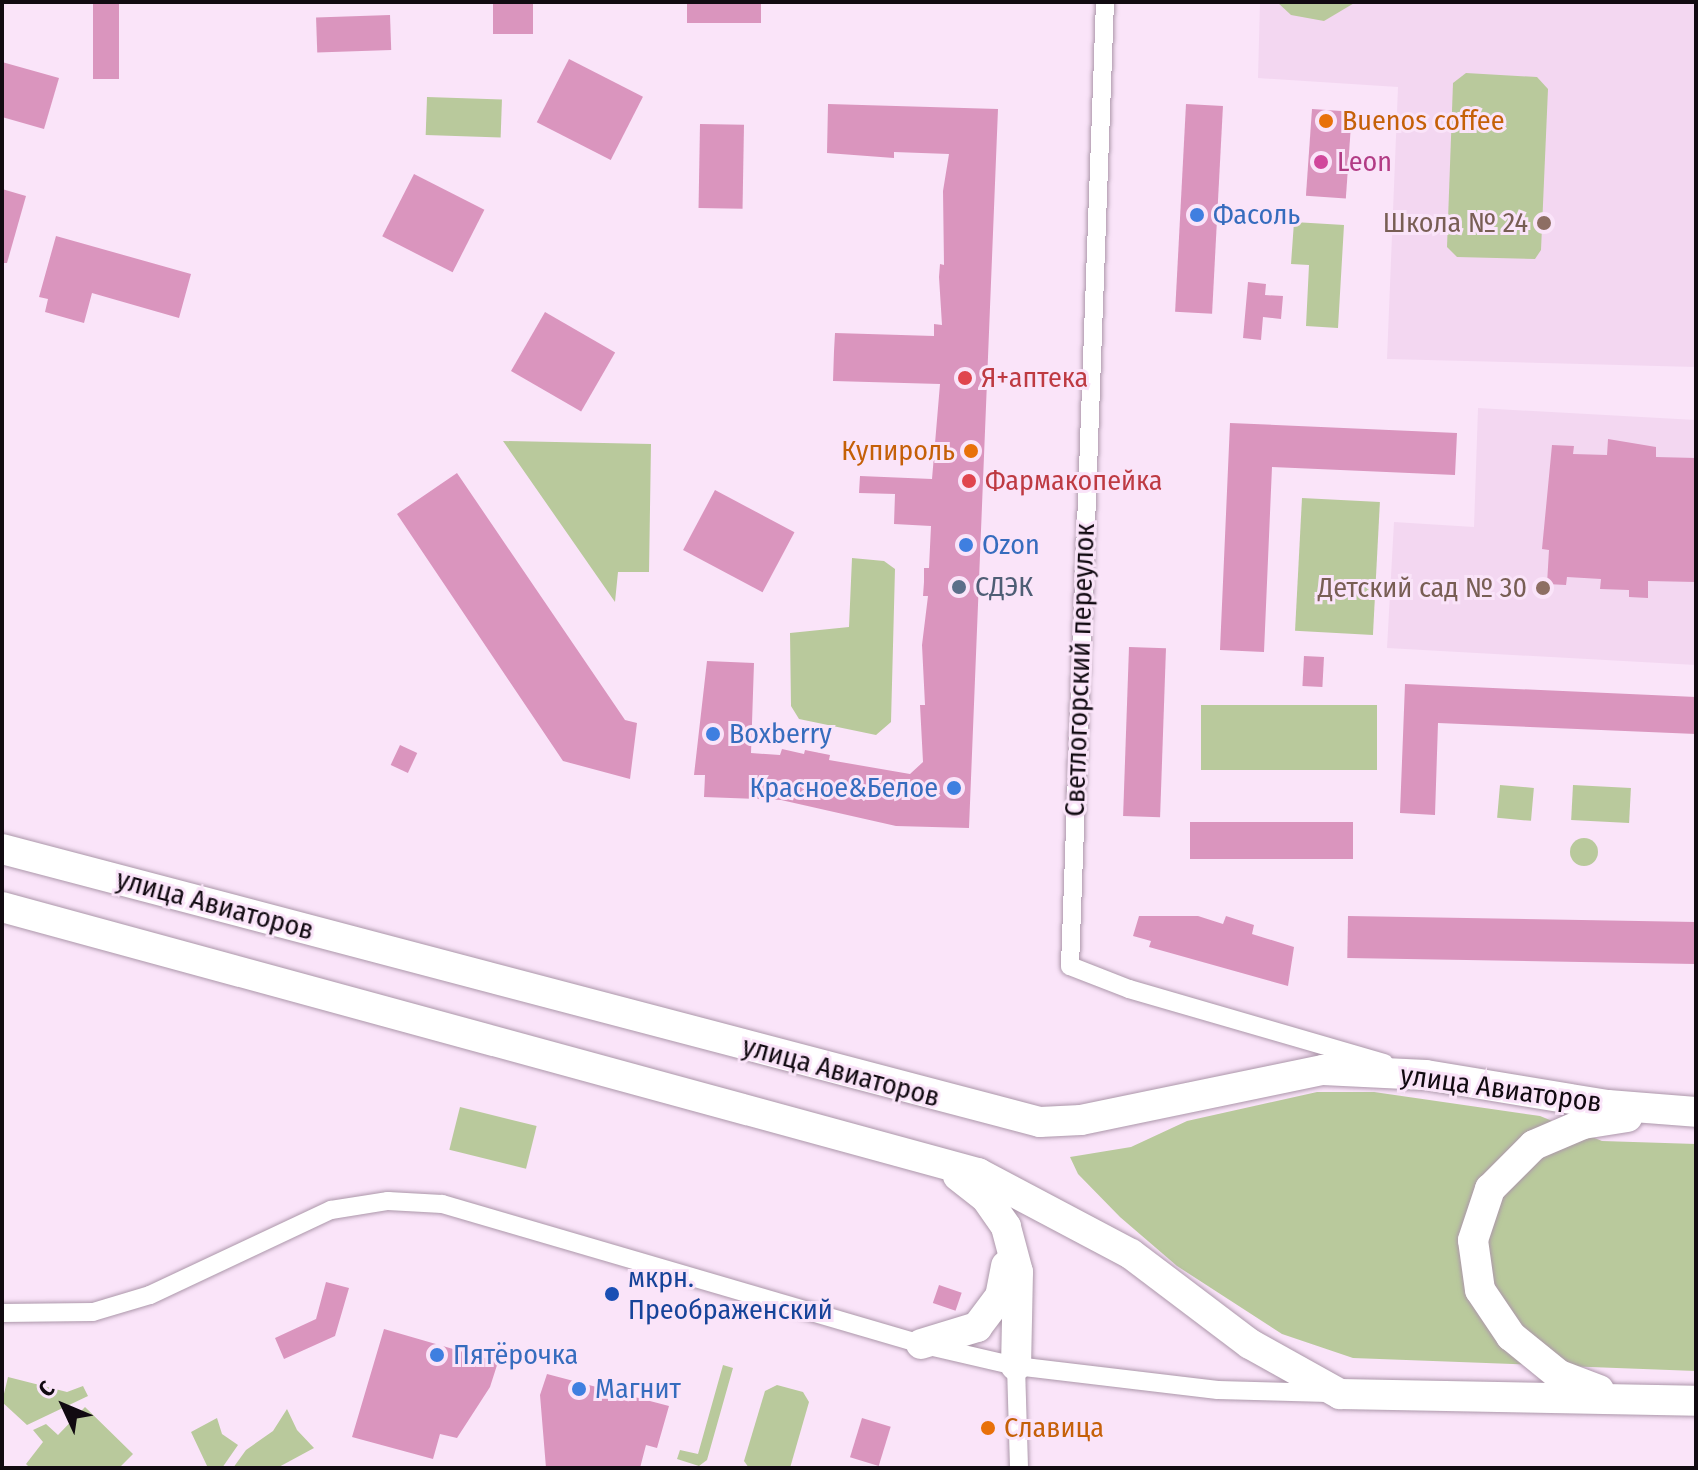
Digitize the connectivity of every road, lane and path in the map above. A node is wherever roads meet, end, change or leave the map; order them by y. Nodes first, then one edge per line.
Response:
1 (1105, 2) edge
2 (2, 849) edge
3 (2, 907) edge
4 (1426, 1075) junction
5 (1681, 1111) edge
6 (936, 1161) junction
7 (1010, 1245) junction
8 (2, 1313) edge
9 (921, 1344) junction
10 (1016, 1366) junction
11 (1340, 1394) junction
12 (1619, 1398) junction
13 (1696, 1401) edge
14 (1019, 1468) edge

1 - 4 street, Светлогорский переулок
2 - 4 main road, улица Авиаторов
3 - 6 main road, улица Авиаторов
4 - 5 main road, улица Авиаторов
5 - 12 main road
6 - 7 main road
6 - 11 main road, улица Авиаторов
7 - 9 main road
7 - 10 main road
8 - 9 street, улица Авиаторов
9 - 10 street, улица Авиаторов
10 - 11 street, улица Авиаторов
10 - 14 street
11 - 12 main road, улица Авиаторов
12 - 13 main road, улица Авиаторов

